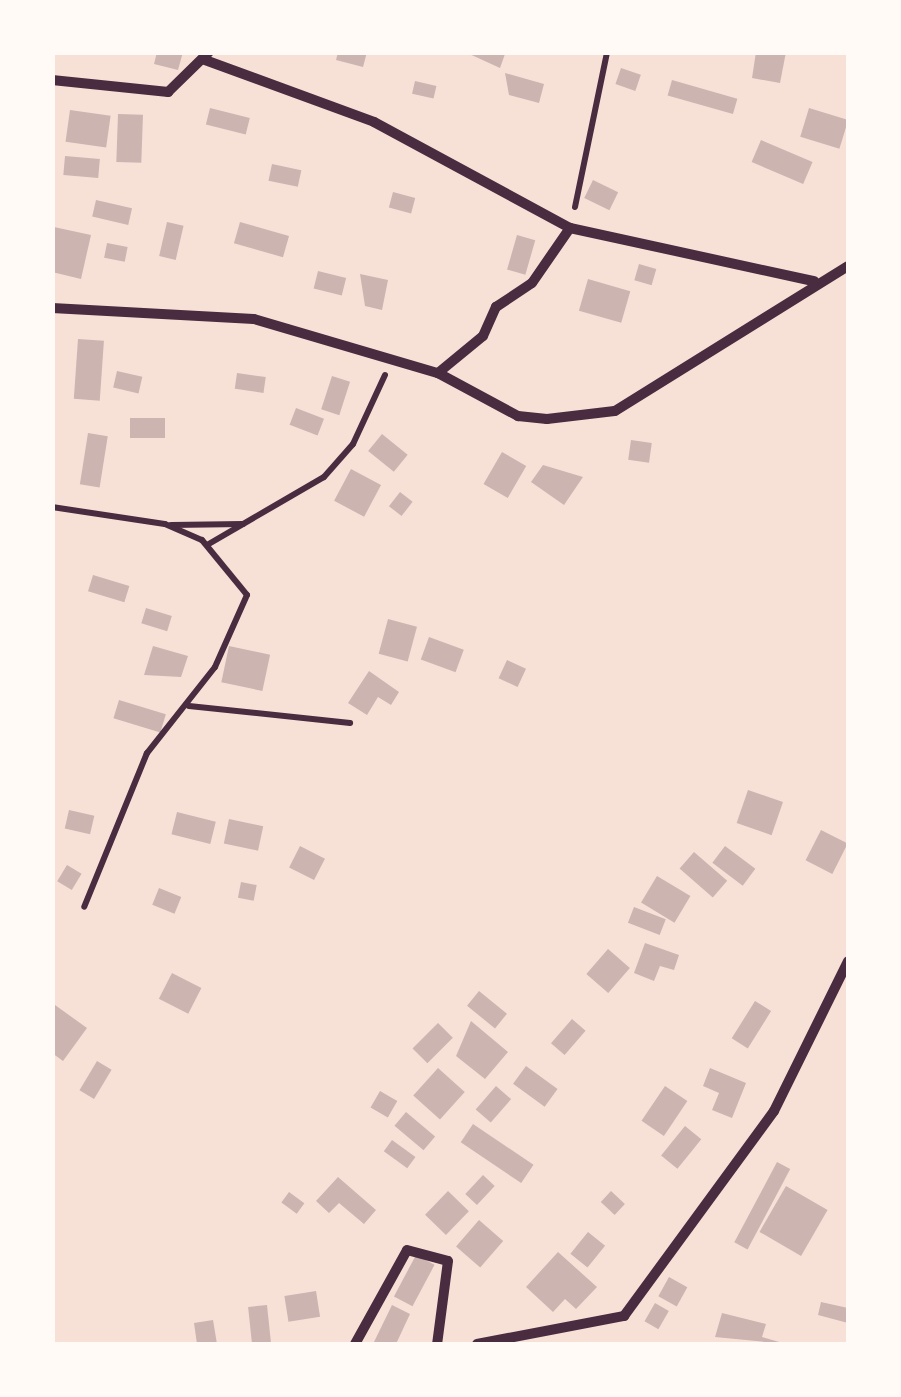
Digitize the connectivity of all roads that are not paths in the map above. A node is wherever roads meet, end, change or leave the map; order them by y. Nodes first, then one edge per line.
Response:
1 (207, 56) edge
2 (52, 80) edge
3 (570, 228) junction
4 (848, 266) edge
5 (814, 281) junction
6 (52, 308) edge
7 (438, 372) junction
8 (848, 960) edge
9 (356, 1344) edge
10 (437, 1344) edge
11 (477, 1344) edge

1 - 2 street
1 - 3 street
3 - 5 street
3 - 7 street
4 - 5 street
5 - 7 street
6 - 7 street
8 - 11 street
9 - 10 street

